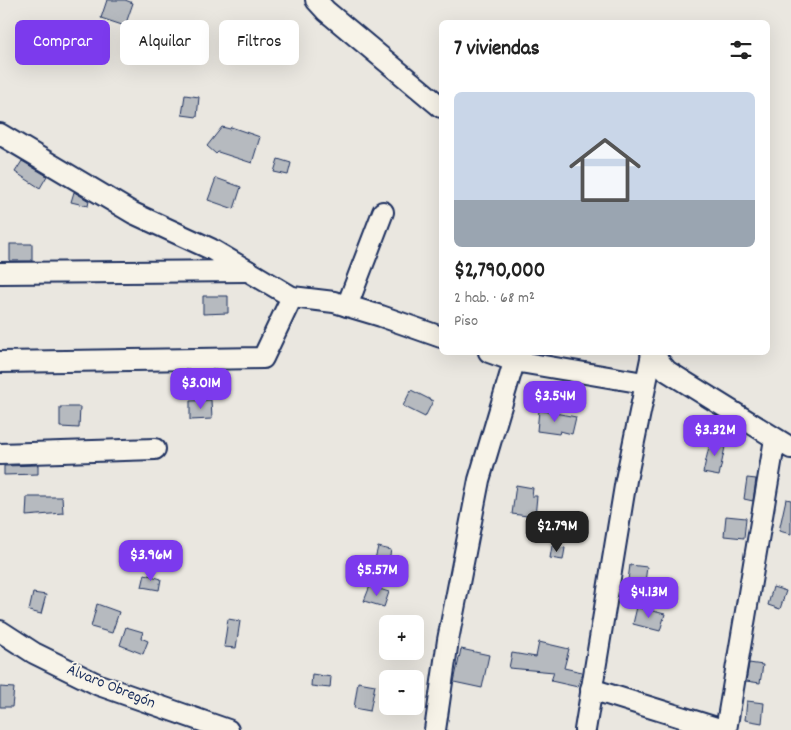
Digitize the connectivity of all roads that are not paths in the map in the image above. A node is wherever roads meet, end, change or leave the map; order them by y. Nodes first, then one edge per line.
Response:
1 (316, 0) edge
2 (439, 105) edge
3 (0, 134) edge
4 (383, 212) dead end
5 (248, 271) junction
6 (0, 273) edge
7 (292, 297) junction
8 (348, 306) junction
9 (439, 336) edge
10 (651, 355) edge
11 (653, 355) edge
12 (515, 357) edge
13 (0, 362) edge
14 (644, 384) junction
15 (783, 444) edge
16 (156, 449) dead end
17 (0, 454) edge
18 (0, 631) edge
19 (592, 689) junction
20 (228, 730) edge
21 (435, 730) edge
22 (585, 730) edge
23 (725, 730) edge

1 - 2 street
3 - 5 street
4 - 8 street
5 - 6 street
5 - 7 street
7 - 8 street
7 - 13 street
8 - 9 street
10 - 14 street
11 - 15 street
12 - 14 street
12 - 21 street
14 - 19 street
15 - 23 street
16 - 17 street
18 - 20 street, Álvaro Obregón
19 - 22 street
19 - 23 street

